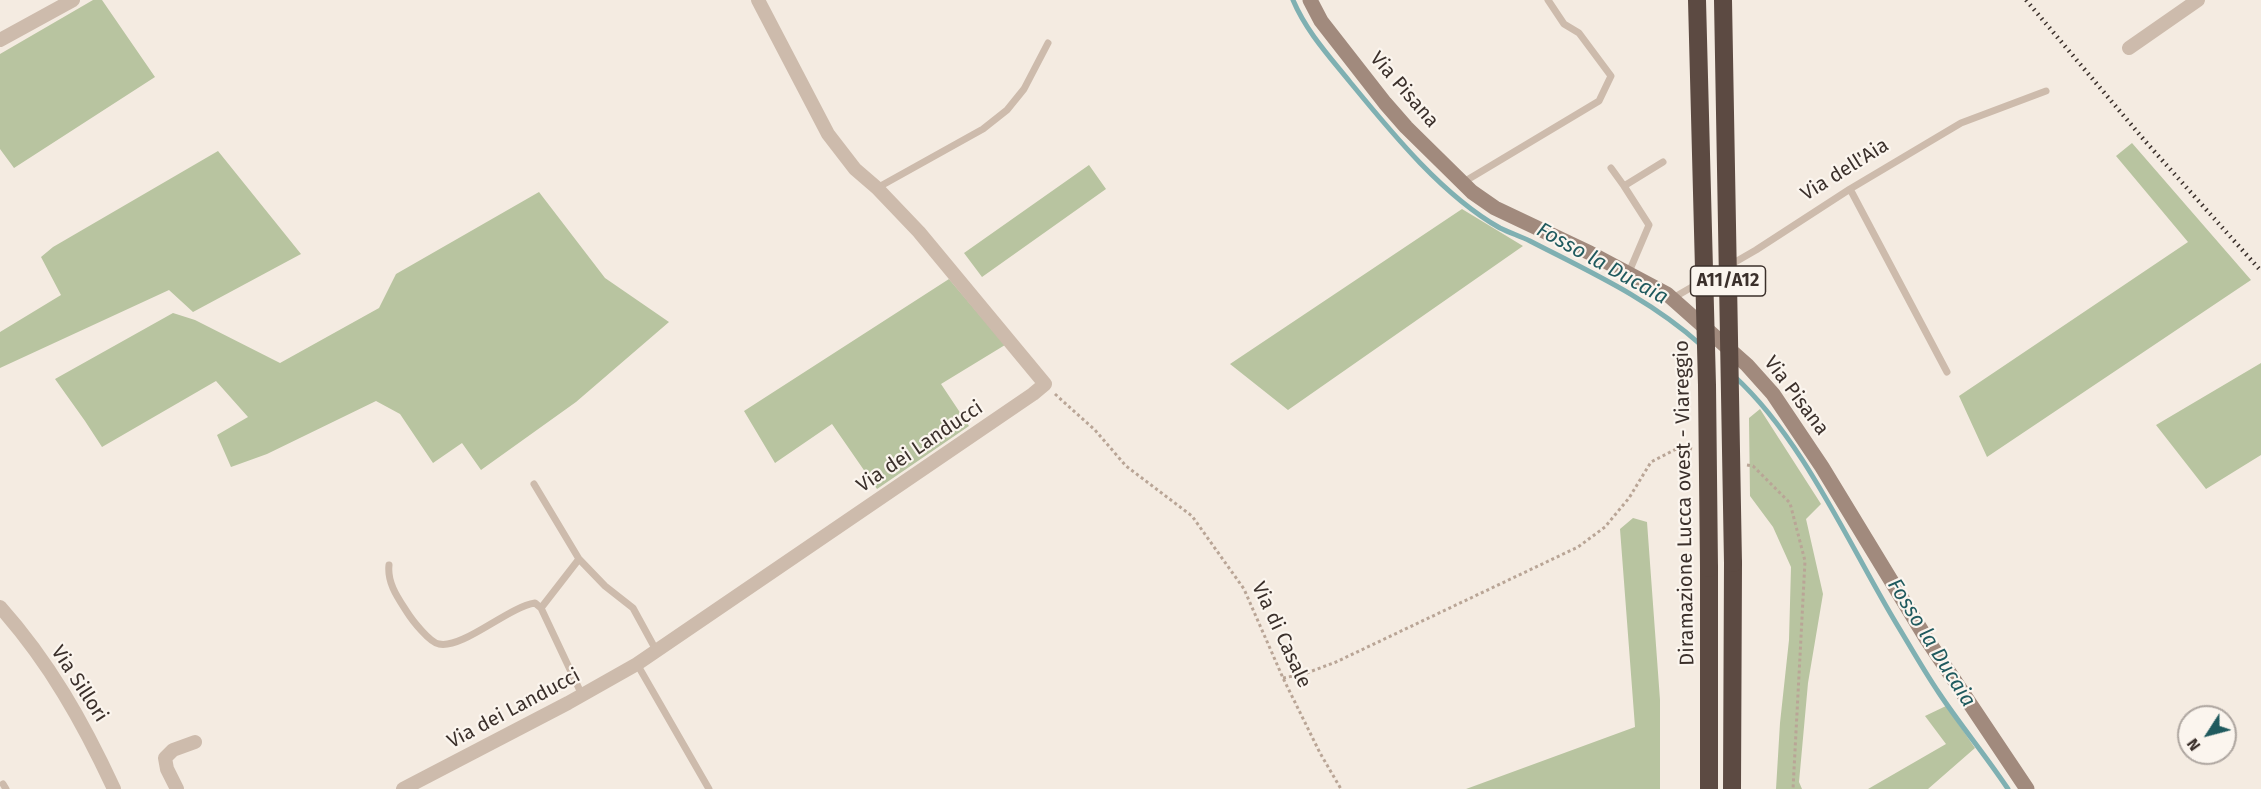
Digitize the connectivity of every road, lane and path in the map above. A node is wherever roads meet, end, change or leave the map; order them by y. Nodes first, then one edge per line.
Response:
1 (73, 0) edge
2 (758, 0) edge
3 (1310, 0) edge
4 (1548, 0) edge
5 (1697, 0) edge
6 (1723, 0) edge
7 (2198, 0) edge
8 (0, 40) edge
9 (1048, 44) dead end
10 (2129, 48) dead end
11 (2046, 91) dead end
12 (1663, 162) dead end
13 (1611, 168) dead end
14 (1462, 183) junction
15 (1624, 186) junction
16 (877, 188) junction
17 (1850, 189) junction
18 (1629, 273) junction
19 (1673, 298) junction
20 (1947, 372) dead end
21 (1045, 384) junction
22 (1693, 449) dead end
23 (1743, 464) dead end
24 (534, 484) dead end
25 (579, 559) junction
26 (390, 565) dead end
27 (0, 607) edge
28 (541, 608) junction
29 (656, 650) junction
30 (637, 664) junction
31 (1283, 678) junction
32 (582, 695) junction
33 (195, 742) dead end
34 (1340, 788) edge
35 (114, 789) edge
36 (177, 789) edge
37 (404, 789) edge
38 (709, 789) edge
39 (1709, 789) edge
40 (1732, 789) edge
41 (1793, 789) edge
42 (2027, 789) edge

1 - 8 street
2 - 16 street
3 - 14 main road, Via Pisana
4 - 14 lane
5 - 39 highway, Diramazione Lucca ovest - Viareggio / A11/A12, bridge
6 - 40 highway, A11/A12, bridge
7 - 10 street
9 - 16 lane
11 - 17 lane, Via dell'Aia
12 - 15 lane
13 - 15 lane
14 - 18 main road, Via Pisana
15 - 18 lane
16 - 21 street
17 - 19 lane, Via dell'Aia
17 - 20 lane
18 - 19 main road, Via Pisana
19 - 42 main road, Via Pisana
21 - 29 street, Via dei Landucci
21 - 31 path, Via di Casale
22 - 31 path
23 - 41 path
24 - 25 lane
25 - 28 lane
25 - 29 lane
26 - 28 lane
27 - 35 street, Via Sillori
28 - 32 lane
29 - 30 street, Via dei Landucci
30 - 32 street, Via dei Landucci
30 - 38 lane
31 - 34 path, Via di Casale
32 - 37 street, Via dei Landucci
33 - 36 street

